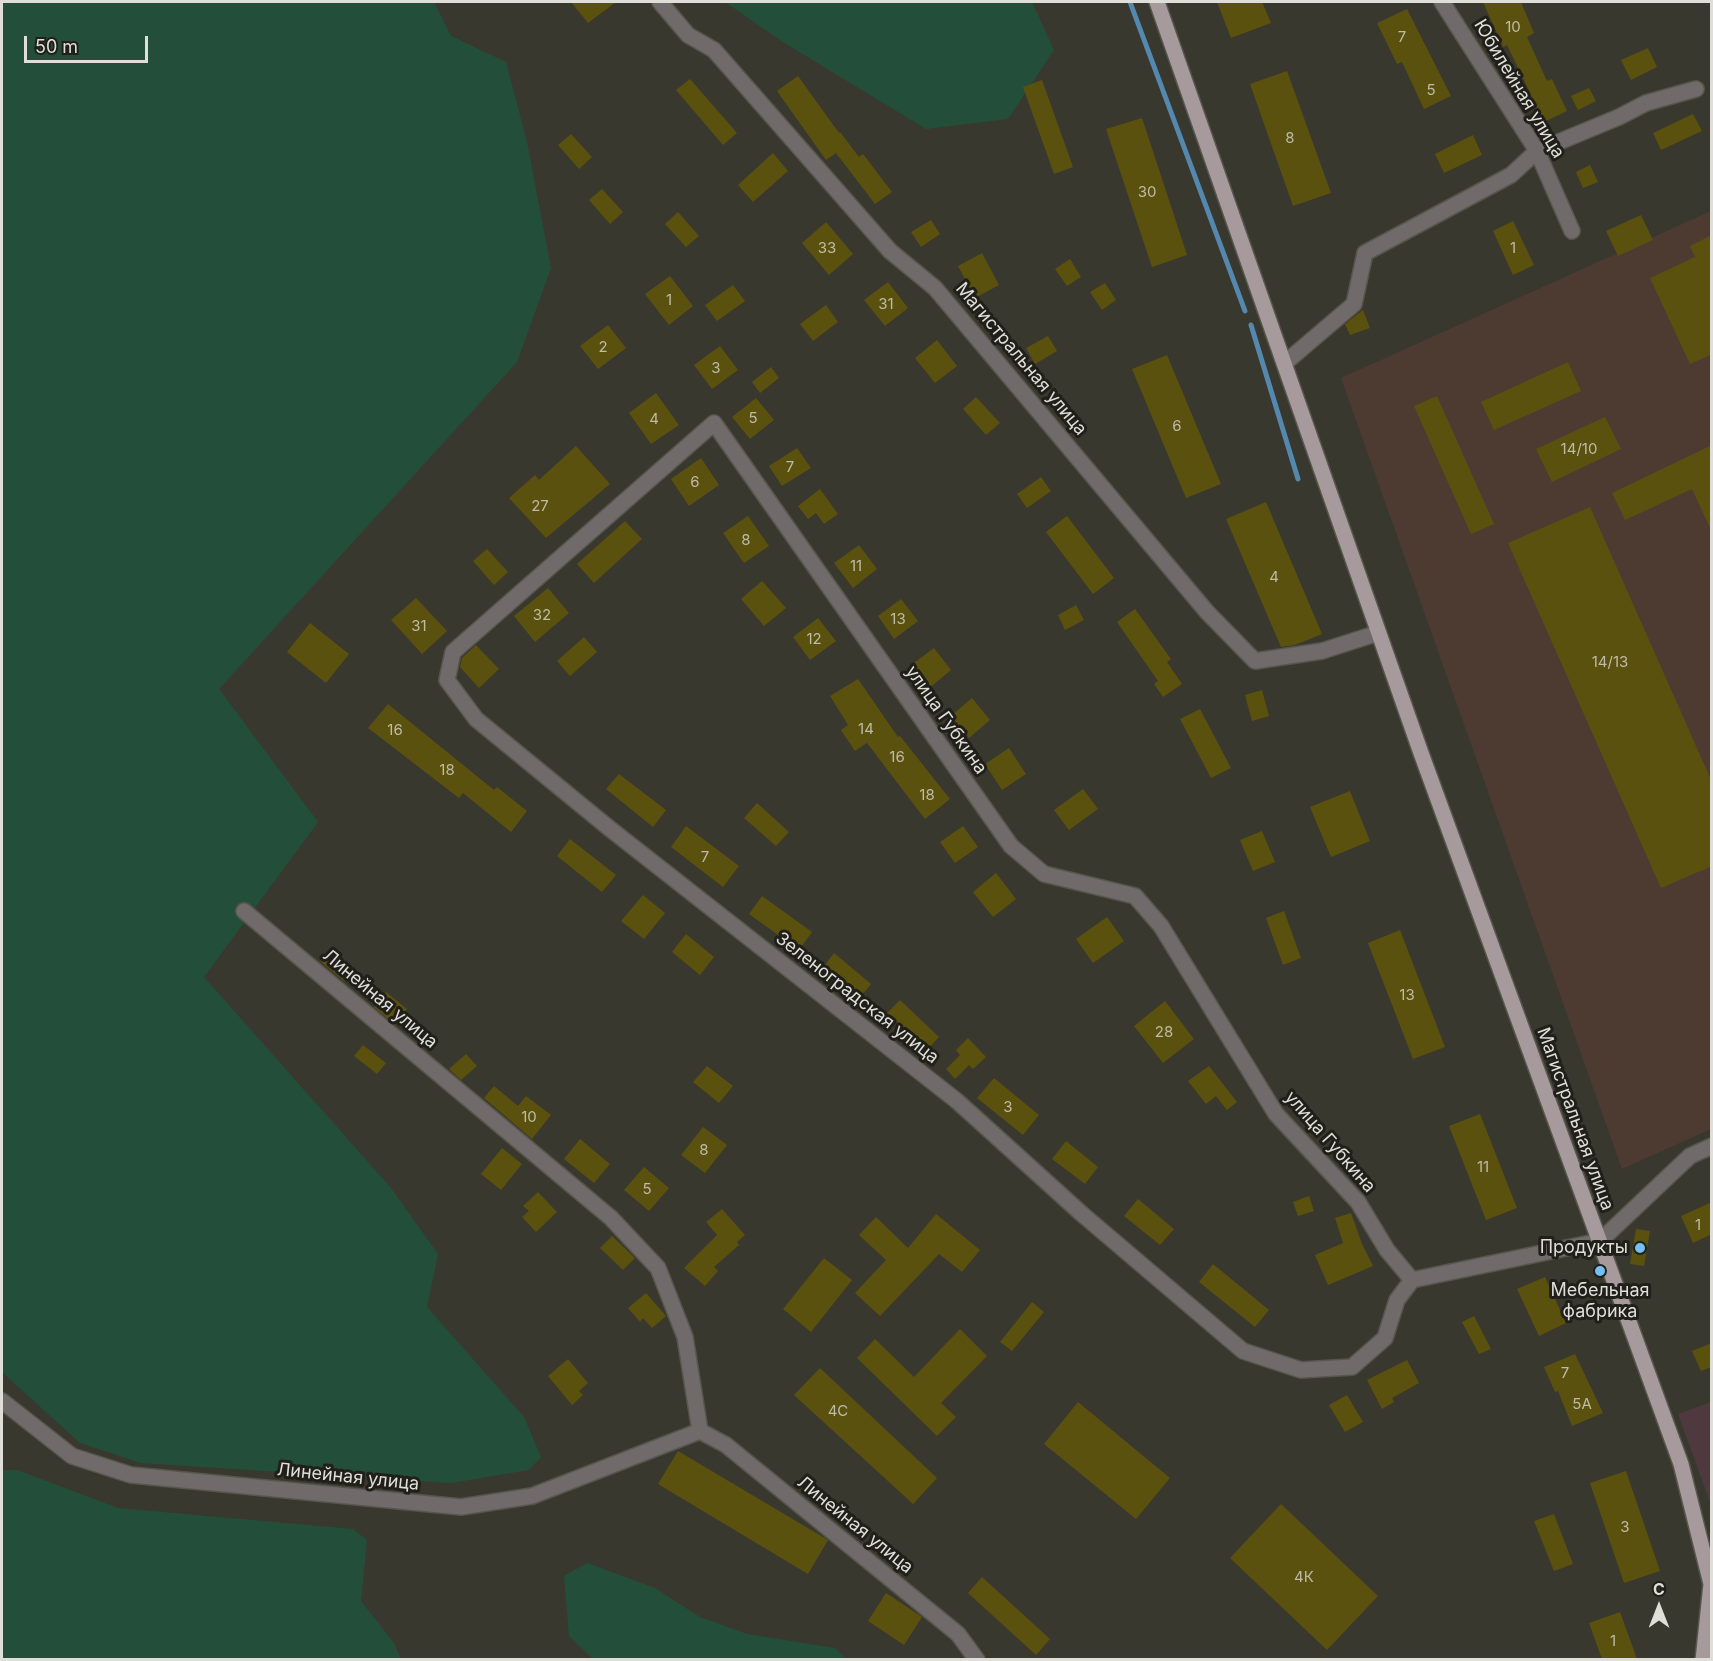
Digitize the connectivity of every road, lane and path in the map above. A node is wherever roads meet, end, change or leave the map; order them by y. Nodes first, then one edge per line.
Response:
1 (660, 2) edge
2 (1156, 2) edge
3 (1443, 2) edge
4 (1696, 90) dead end
5 (1537, 151) junction
6 (1572, 231) dead end
7 (1286, 363) junction
8 (1378, 633) junction
9 (447, 680) joint
10 (244, 911) dead end
11 (1712, 1146) edge
12 (1600, 1241) junction
13 (1412, 1280) junction
14 (2, 1401) edge
15 (700, 1431) junction
16 (977, 1659) edge
17 (1703, 1659) edge

1 - 8 street, Магистральная улица
2 - 7 main road, Магистральная улица
3 - 5 street, Юбилейная улица
4 - 5 street
5 - 6 street, Юбилейная улица
5 - 7 street
7 - 8 main road, Магистральная улица
8 - 12 main road, Магистральная улица
9 - 13 street, Зеленоградская улица
9 - 13 street, улица Губкина
10 - 15 street, Линейная улица
11 - 12 street
12 - 13 street
12 - 17 main road, Магистральная улица
14 - 15 street, Линейная улица
15 - 16 street, Линейная улица

